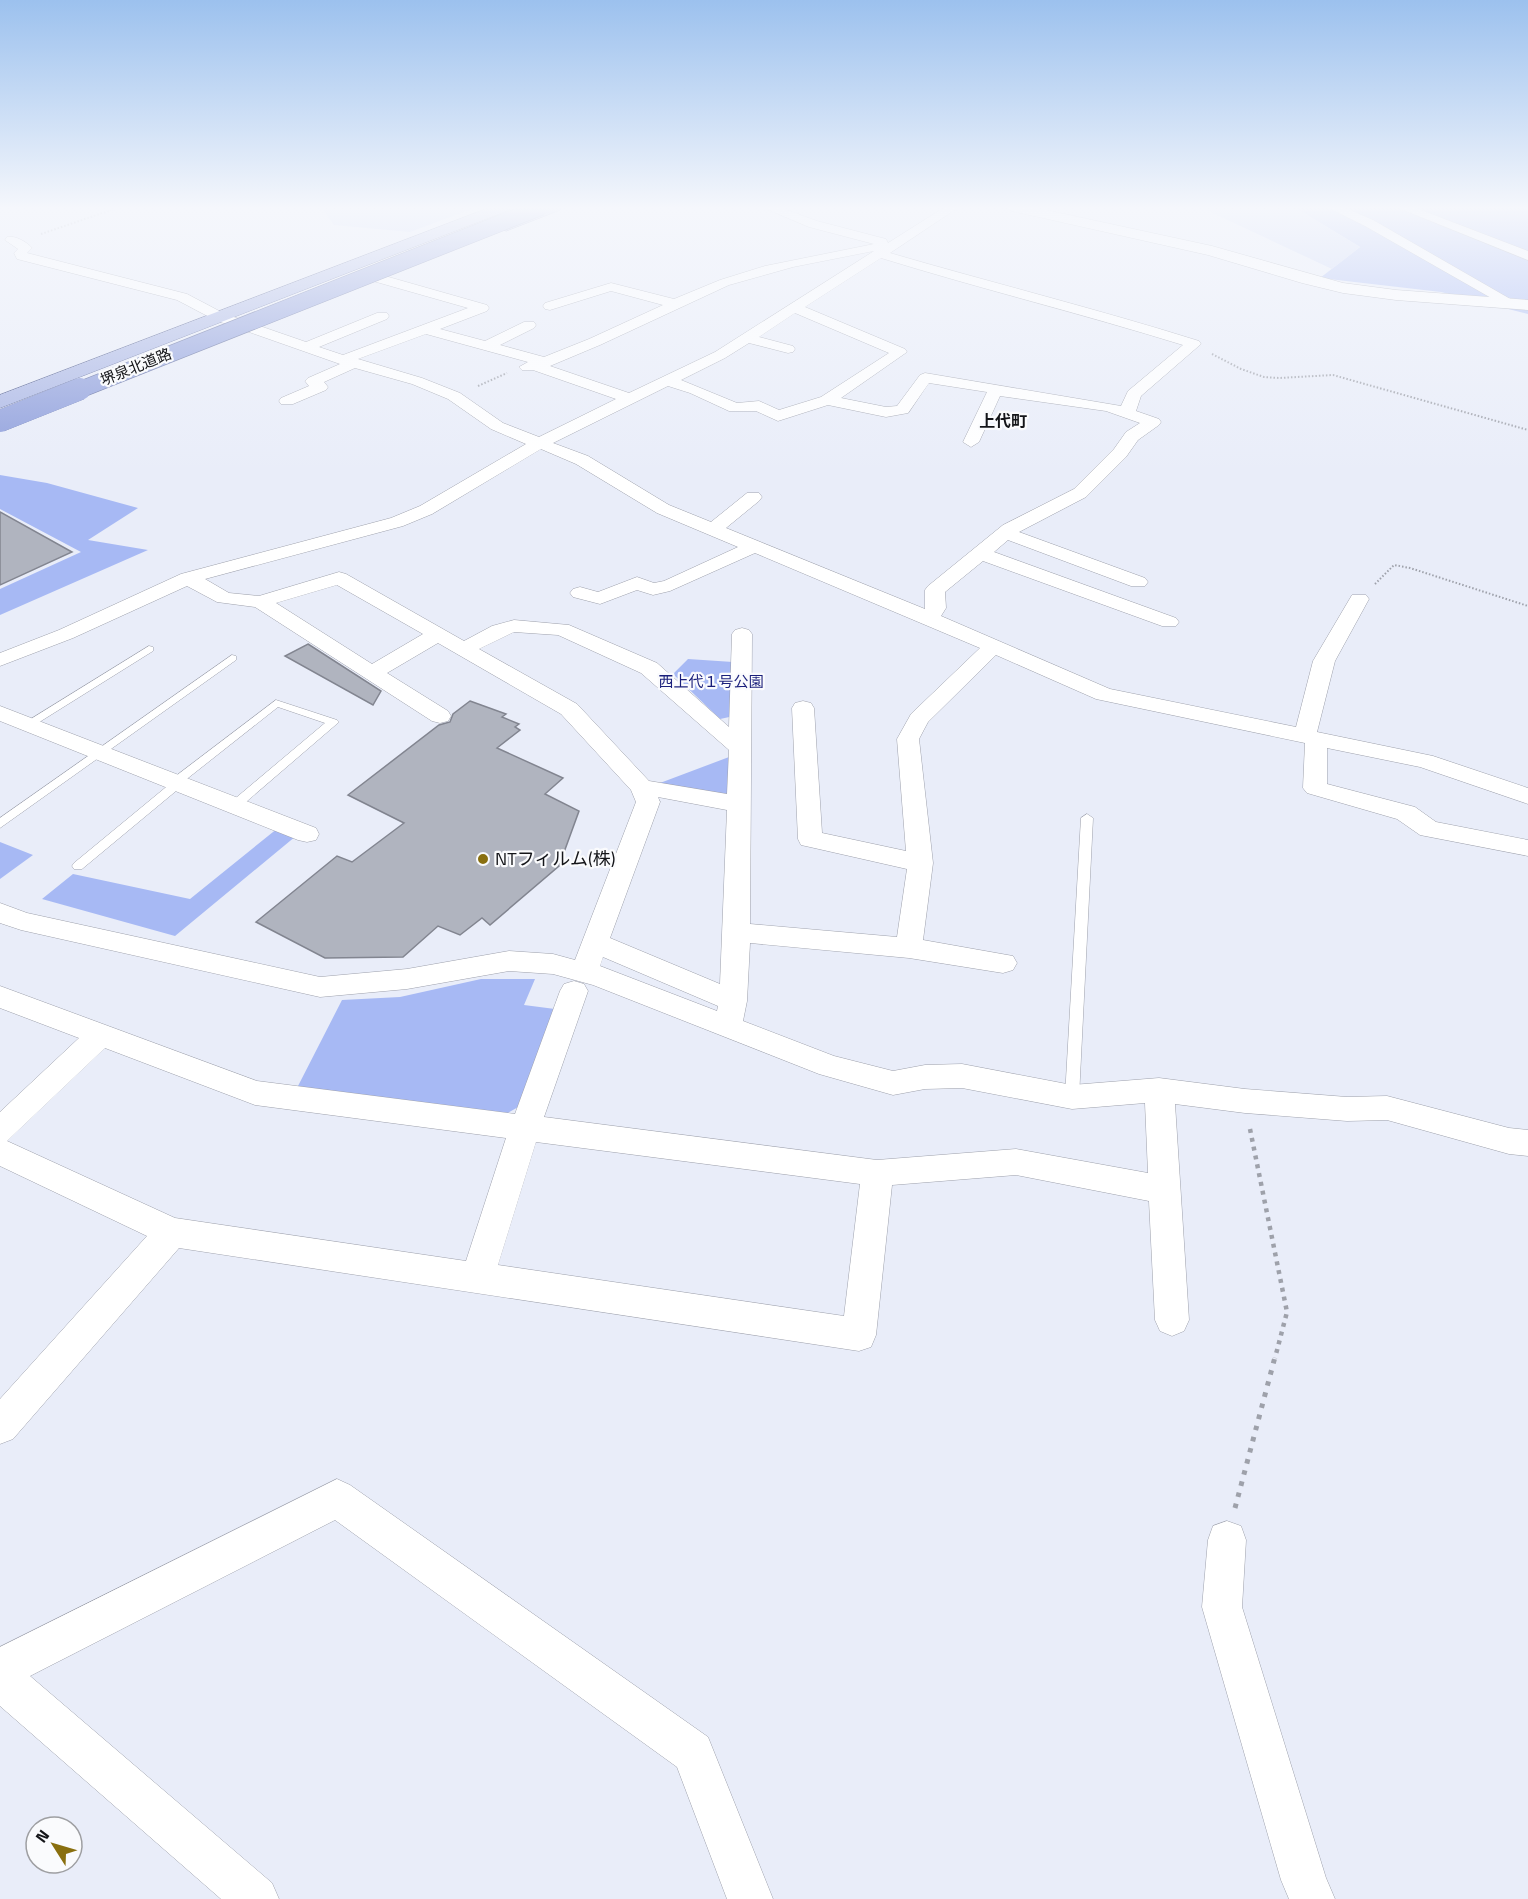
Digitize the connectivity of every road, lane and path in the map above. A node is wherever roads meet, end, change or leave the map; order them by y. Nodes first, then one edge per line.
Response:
1 (177, 296) edge
2 (275, 296) edge
3 (291, 296) edge
4 (316, 296) edge
5 (334, 296) edge
6 (440, 296) edge
7 (583, 296) edge
8 (643, 296) edge
9 (696, 296) edge
10 (814, 296) edge
11 (1026, 296) edge
12 (1404, 296) edge
13 (1503, 296) edge
14 (676, 304) junction
15 (1520, 305) edge
16 (550, 306) dead end
17 (794, 308) junction
18 (382, 316) dead end
19 (220, 317) junction
20 (529, 325) dead end
21 (253, 328) junction
22 (427, 330) junction
23 (746, 338) junction
24 (1194, 344) junction
25 (487, 346) junction
26 (306, 347) junction
27 (788, 349) dead end
28 (348, 361) junction
29 (535, 365) junction
30 (668, 381) junction
31 (995, 391) junction
32 (454, 396) junction
33 (631, 399) junction
34 (827, 400) junction
35 (287, 401) dead end
36 (0, 402) edge
37 (0, 409) edge
38 (1127, 412) junction
39 (0, 421) edge
40 (0, 429) edge
41 (1528, 430) edge
42 (541, 442) junction
43 (971, 442) dead end
44 (753, 497) dead end
45 (713, 530) junction
46 (1005, 533) junction
47 (755, 546) junction
48 (980, 553) junction
49 (1108, 571) junction
50 (188, 578) junction
51 (1138, 582) dead end
52 (1086, 591) junction
53 (580, 593) dead end
54 (1359, 599) joint
55 (260, 602) junction
56 (1528, 606) edge
57 (929, 618) junction
58 (1169, 622) dead end
59 (439, 634) junction
60 (742, 634) dead end
61 (993, 646) junction
62 (149, 649) dead end
63 (464, 649) junction
64 (232, 658) dead end
65 (0, 660) edge
66 (373, 672) junction
67 (803, 708) dead end
68 (0, 713) edge
69 (440, 716) dead end
70 (29, 724) junction
71 (1310, 737) junction
72 (740, 748) junction
73 (102, 753) junction
74 (177, 783) junction
75 (642, 787) junction
76 (1528, 796) edge
77 (740, 804) junction
78 (235, 805) junction
79 (1087, 818) dead end
80 (0, 824) edge
81 (308, 834) dead end
82 (1528, 848) edge
83 (920, 863) junction
84 (78, 866) dead end
85 (0, 912) edge
86 (737, 932) junction
87 (595, 942) junction
88 (909, 948) junction
89 (1004, 963) dead end
90 (579, 982) junction
91 (0, 997) edge
92 (731, 1014) junction
93 (102, 1034) junction
94 (1159, 1090) junction
95 (1072, 1097) junction
96 (1245, 1101) junction
97 (525, 1127) junction
98 (0, 1131) edge
99 (1528, 1143) edge
100 (0, 1152) edge
101 (877, 1173) junction
102 (1165, 1190) junction
103 (172, 1232) junction
104 (478, 1277) junction
105 (1172, 1320) dead end
106 (0, 1426) edge
107 (1227, 1540) joint
108 (0, 1669) edge
109 (0, 1678) edge
110 (256, 1899) edge
111 (750, 1899) edge
112 (1312, 1899) edge

1 - 19 street
2 - 19 main road
3 - 37 highway, 堺泉北道路
4 - 39 highway, 堺泉北道路, bridge
5 - 21 main road
6 - 22 street
7 - 16 street
8 - 14 street
9 - 14 street
10 - 17 street
11 - 24 street
12 - 15 street
13 - 15 street
14 - 29 street
17 - 23 street
17 - 34 street
18 - 26 street
19 - 21 street
19 - 36 main road
20 - 25 street
21 - 26 street
21 - 40 main road
22 - 25 street
22 - 28 street
23 - 27 street
23 - 30 street
24 - 38 street
24 - 41 path
25 - 29 street
26 - 28 street
28 - 32 street
28 - 35 street
29 - 32 path
29 - 33 street
30 - 33 street
30 - 34 street
31 - 34 street
31 - 38 street
31 - 43 street
32 - 42 street
33 - 42 street
38 - 46 street
42 - 45 street
42 - 50 street
44 - 45 street
45 - 47 street
46 - 48 street
46 - 49 street
47 - 53 street
47 - 57 street
48 - 52 street
48 - 57 street
49 - 51 street
49 - 52 street
50 - 55 street
50 - 65 street
52 - 58 street
54 - 56 path
54 - 71 street
55 - 59 street
55 - 66 street
57 - 61 street
59 - 63 street
59 - 66 street
60 - 72 street
61 - 71 street
61 - 83 street
62 - 70 lane
63 - 72 street
63 - 75 street
64 - 73 lane
66 - 69 street
67 - 83 street
68 - 70 street
70 - 73 street
71 - 76 street
71 - 82 street
72 - 77 street
73 - 74 street
73 - 80 lane
74 - 78 street
74 - 78 lane
74 - 84 lane
75 - 77 street
75 - 87 street
77 - 86 street
78 - 81 street
79 - 95 lane
83 - 88 street
85 - 90 street
86 - 88 street
86 - 92 street
87 - 90 street
87 - 92 street
88 - 89 street
90 - 92 street
90 - 97 street
91 - 93 street
92 - 95 street
93 - 97 street
93 - 98 street
94 - 95 street
94 - 96 street
94 - 102 street
96 - 99 street
96 - 107 path
97 - 101 street
97 - 104 street
100 - 103 street
101 - 102 street
101 - 104 street
102 - 105 street
103 - 104 street
103 - 106 street
107 - 112 street
108 - 111 street
109 - 110 street

